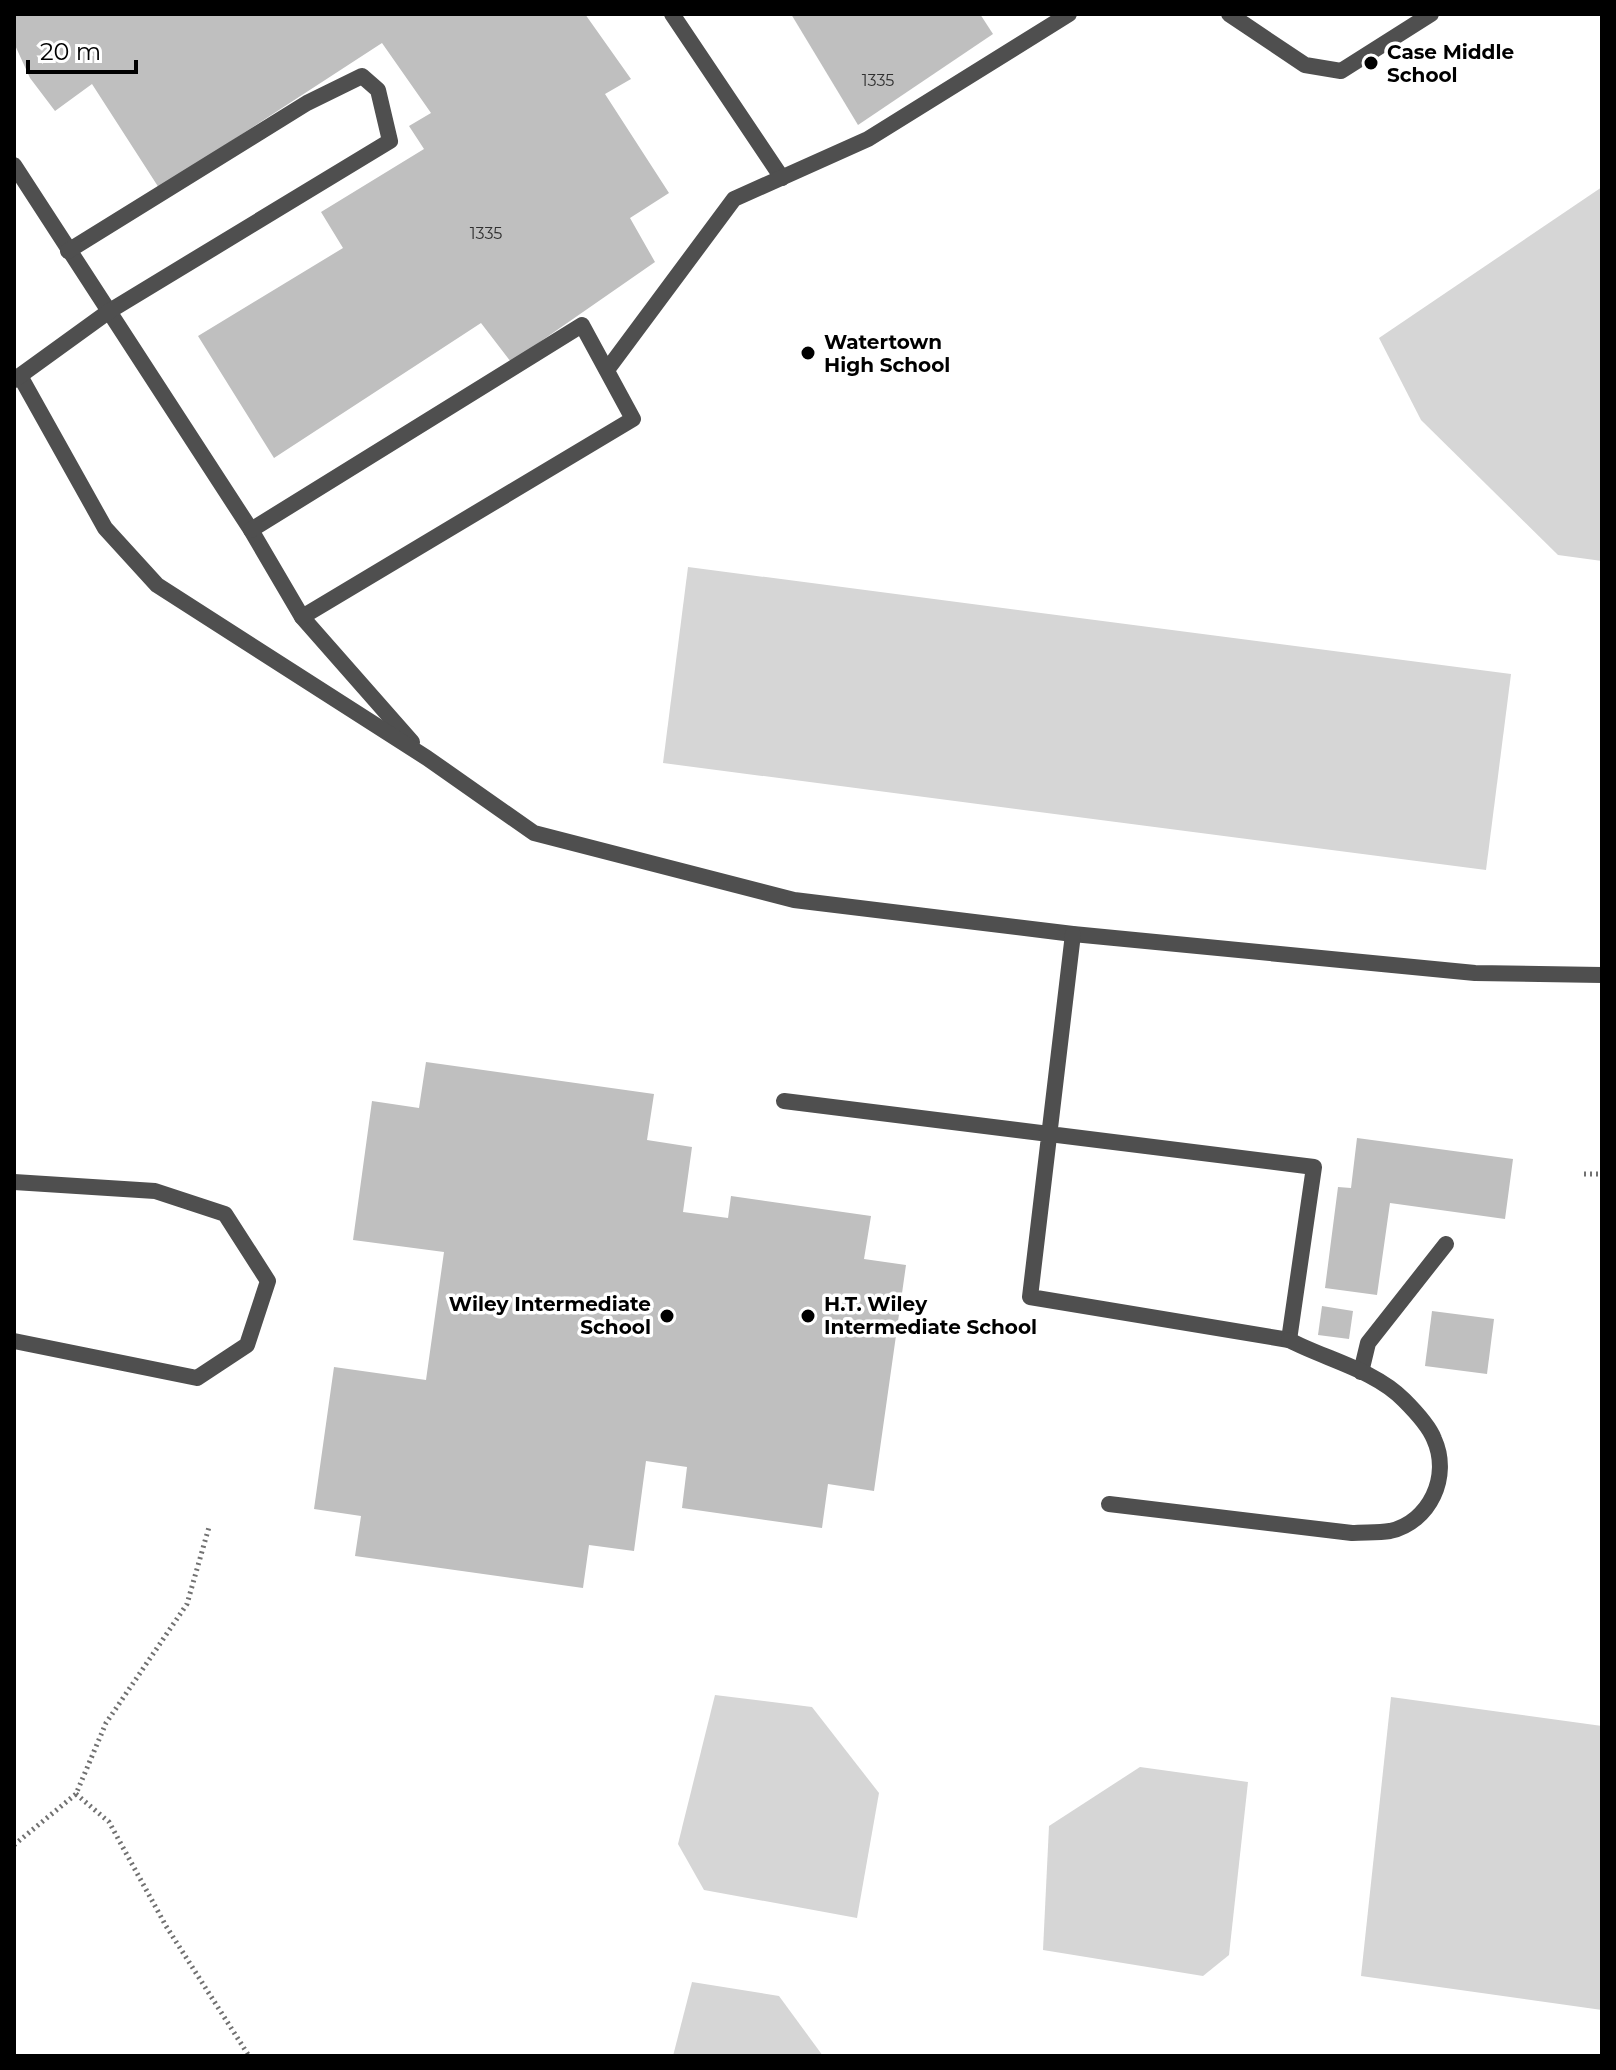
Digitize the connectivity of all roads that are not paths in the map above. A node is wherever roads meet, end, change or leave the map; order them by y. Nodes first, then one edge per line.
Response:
1 (672, 14) edge
2 (1069, 14) edge
3 (1229, 14) edge
4 (1431, 14) edge
5 (14, 165) edge
6 (782, 178) junction
7 (68, 251) junction
8 (108, 312) junction
9 (607, 370) junction
10 (17, 378) edge
11 (251, 530) junction
12 (302, 617) junction
13 (427, 758) junction
14 (1073, 934) junction
15 (1602, 975) edge
16 (784, 1101) dead end
17 (1048, 1133) junction
18 (14, 1182) edge
19 (1446, 1244) dead end
20 (1289, 1340) junction
21 (14, 1341) edge
22 (1361, 1372) junction
23 (1109, 1504) dead end

1 - 6 lane
2 - 6 lane
3 - 4 lane
5 - 7 lane
6 - 9 lane
7 - 8 lane
7 - 8 lane
8 - 10 lane
8 - 11 lane
9 - 11 lane
9 - 12 lane
10 - 13 lane
11 - 12 lane
12 - 13 lane
13 - 14 lane
14 - 15 lane
14 - 17 lane
16 - 17 lane
17 - 20 lane
17 - 20 lane
18 - 21 lane
19 - 22 lane
20 - 22 lane
22 - 23 lane

